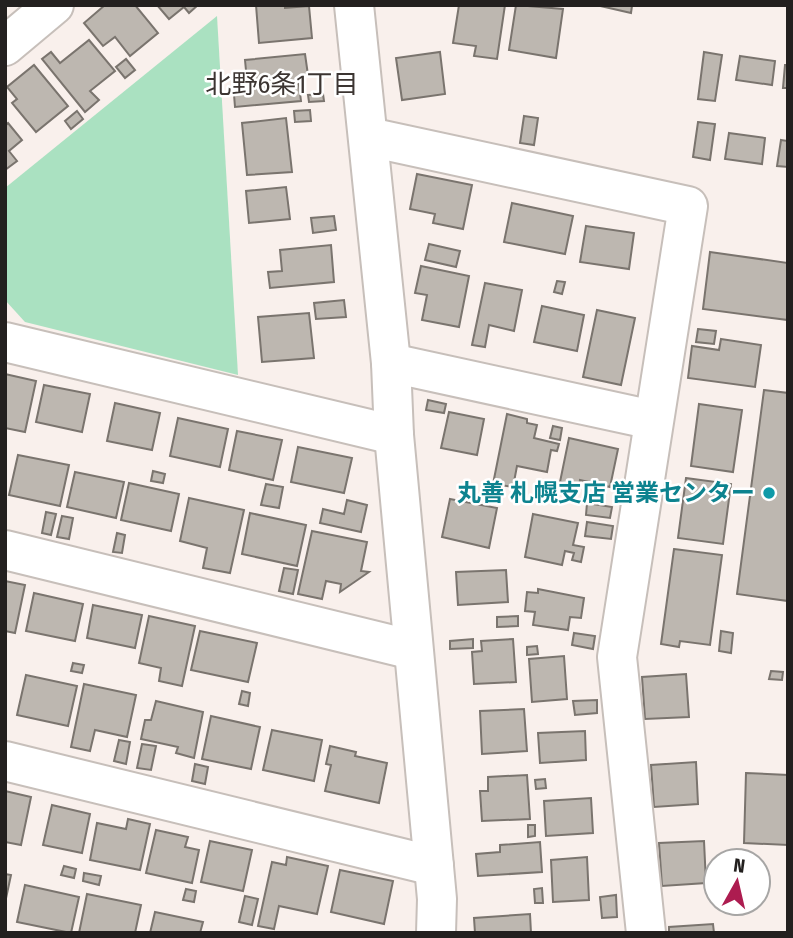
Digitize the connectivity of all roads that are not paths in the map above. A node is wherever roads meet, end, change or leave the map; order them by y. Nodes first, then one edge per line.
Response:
1 (54, 5) edge
2 (354, 5) edge
3 (5, 46) edge
4 (369, 137) junction
5 (5, 342) edge
6 (391, 363) junction
7 (653, 420) junction
8 (394, 435) junction
9 (5, 550) edge
10 (413, 650) junction
11 (5, 761) edge
12 (434, 866) junction
13 (436, 933) edge
14 (646, 933) edge

1 - 3 street
2 - 4 street
4 - 6 street
4 - 7 street
5 - 8 street
6 - 7 street
6 - 8 street
7 - 14 street
8 - 10 street
9 - 10 street
10 - 12 street
11 - 12 street
12 - 13 street

